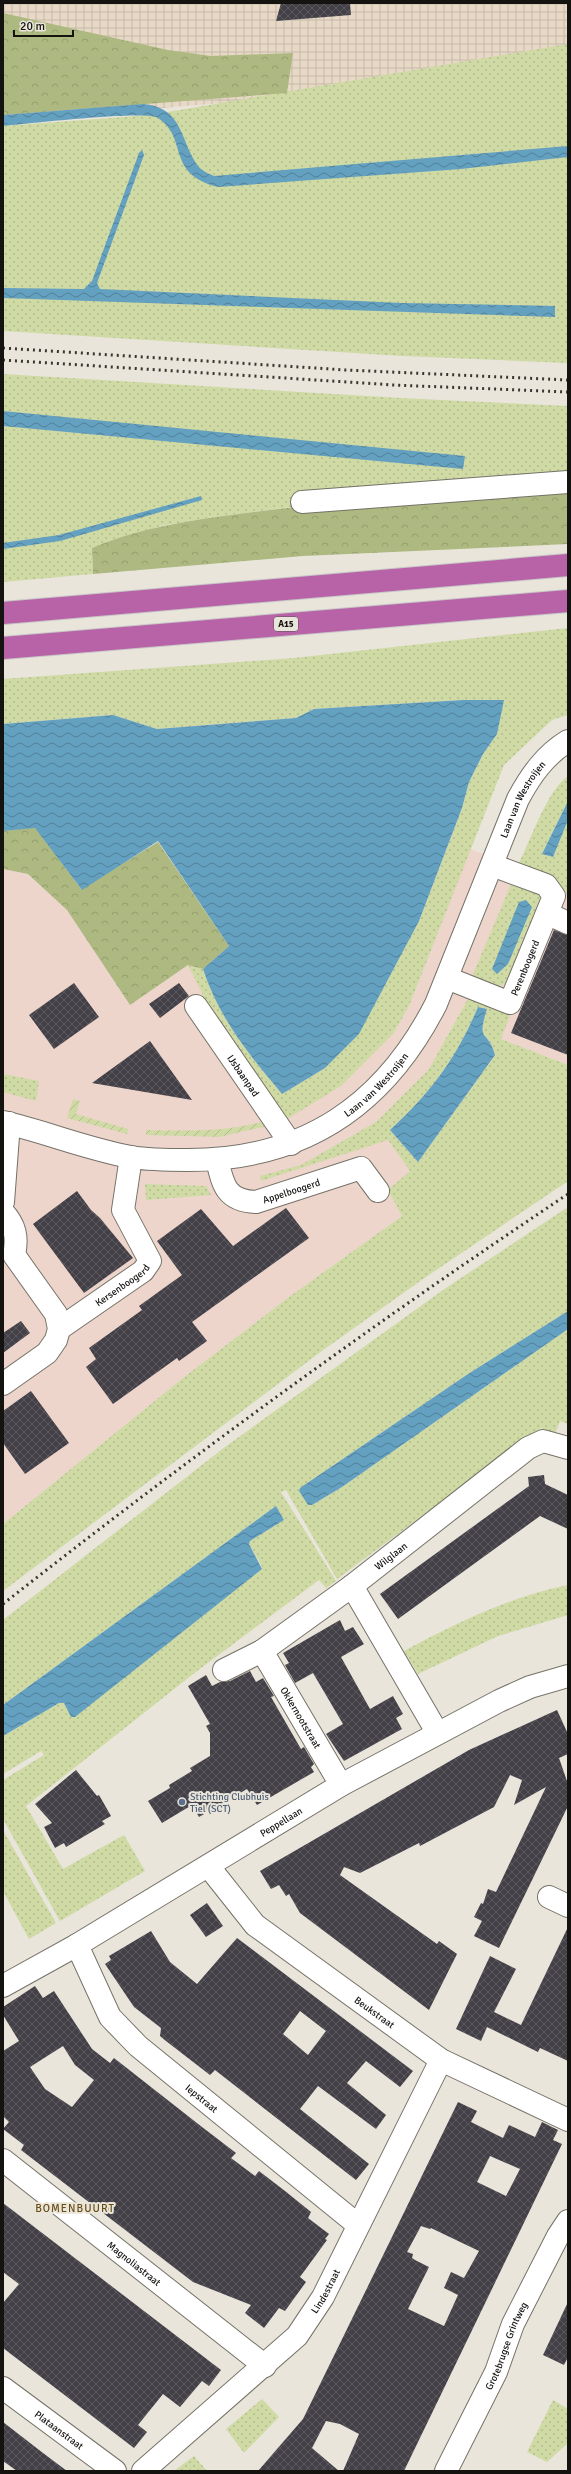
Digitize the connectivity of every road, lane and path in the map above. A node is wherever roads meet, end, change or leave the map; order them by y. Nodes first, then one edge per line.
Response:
1 (568, 482) edge
2 (302, 502) dead end
3 (568, 565) edge
4 (568, 601) edge
5 (3, 613) edge
6 (3, 648) edge
7 (568, 741) edge
8 (492, 865) junction
9 (548, 914) junction
10 (568, 923) edge
11 (447, 978) junction
12 (196, 1006) dead end
13 (6, 1123) edge
14 (291, 1144) junction
15 (132, 1157) junction
16 (217, 1160) junction
17 (378, 1191) dead end
18 (3, 1202) edge
19 (3, 1212) edge
20 (60, 1329) junction
21 (3, 1384) edge
22 (568, 1448) edge
23 (352, 1586) junction
24 (262, 1651) junction
25 (224, 1670) dead end
26 (568, 1676) edge
27 (437, 1732) junction
28 (341, 1785) junction
29 (208, 1867) junction
30 (77, 1945) junction
31 (3, 1986) edge
32 (441, 2060) junction
33 (568, 2120) edge
34 (3, 2160) edge
35 (568, 2221) edge
36 (358, 2225) junction
37 (265, 2366) junction
38 (3, 2388) edge
39 (115, 2471) edge
40 (143, 2471) edge
41 (446, 2471) edge

1 - 2 street
3 - 5 highway
4 - 6 highway, A15
7 - 8 street, Laan van Westroijen
8 - 9 street, Perenboogerd
8 - 11 street, Laan van Westroijen
9 - 10 street
9 - 11 street, Perenboogerd
11 - 14 street, Laan van Westroijen
12 - 14 street, IJsbaanpad
13 - 15 street, Laan van Westroijen
13 - 18 street
14 - 16 street, Laan van Westroijen
15 - 16 street, Laan van Westroijen
15 - 20 street, Kersenboogerd
16 - 17 street, Appelboogerd
19 - 20 street
20 - 21 street, Kersenboogerd
22 - 23 street, Wilglaan
23 - 24 street
23 - 27 street
24 - 25 street
24 - 28 street, Okkernootstraat
26 - 27 street, Peppellaan
27 - 28 street, Peppellaan
28 - 29 street, Peppellaan
29 - 30 street, Peppellaan
29 - 32 street, Beukstraat
30 - 31 street, Peppellaan
30 - 36 street, Iepstraat
32 - 33 street, Beukstraat
32 - 36 street, Lindestraat
34 - 37 street, Magnoliastraat
35 - 41 street, Grotebrugse Grintweg
36 - 37 street, Lindestraat
37 - 40 street, Lindestraat
38 - 39 street, Plataanstraat

